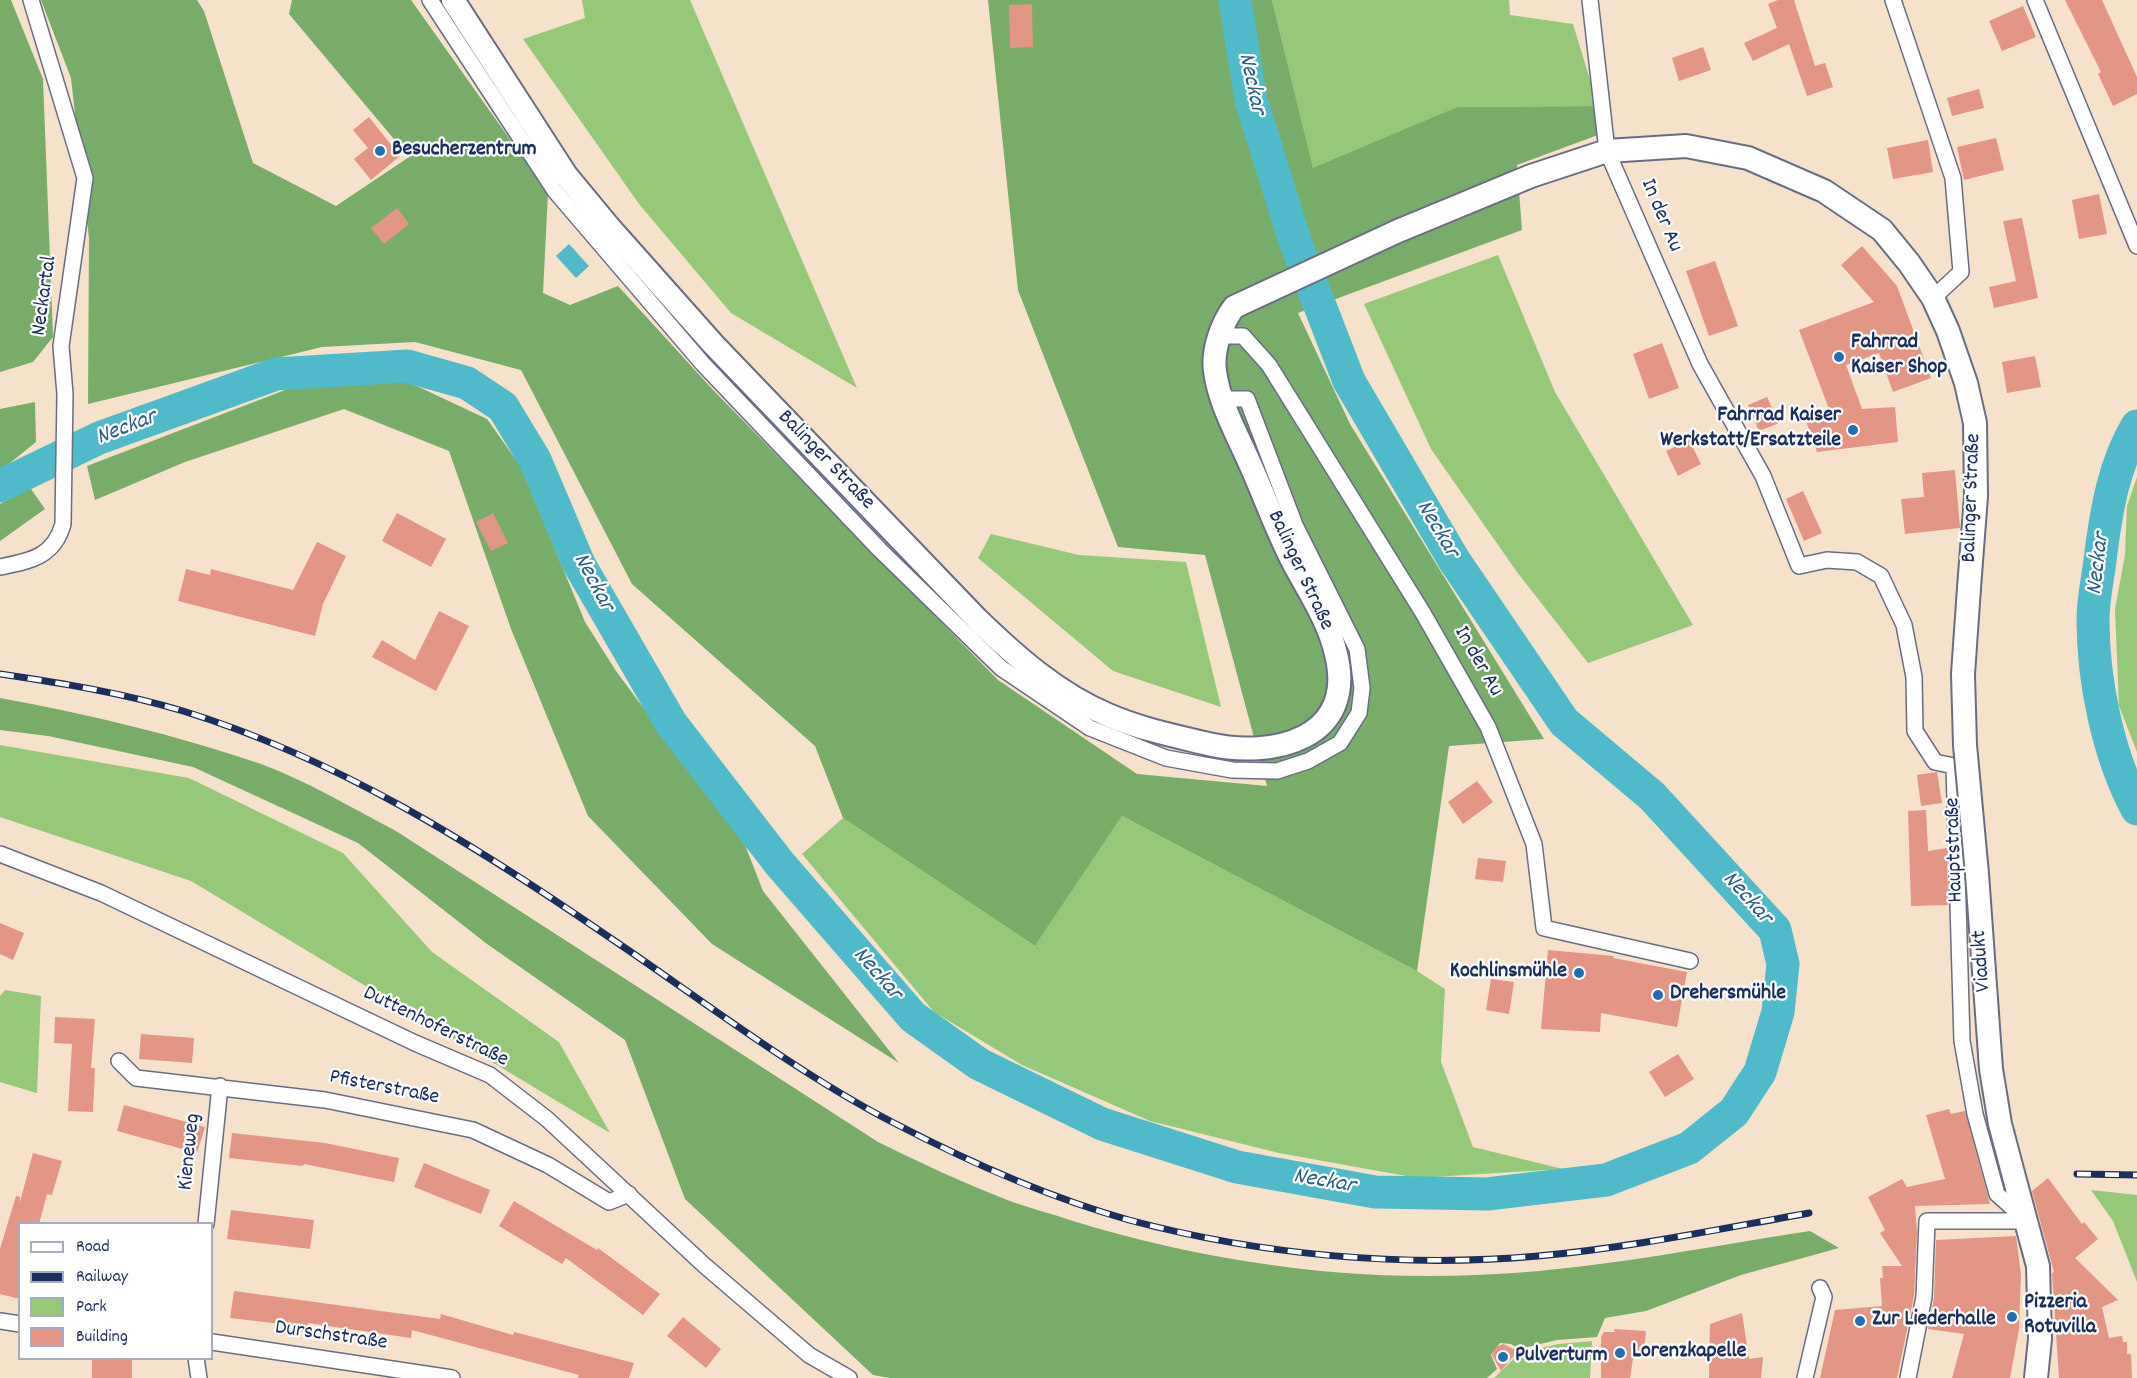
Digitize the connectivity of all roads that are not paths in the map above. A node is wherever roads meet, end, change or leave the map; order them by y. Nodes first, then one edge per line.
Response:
1 (31, 0) edge
2 (430, 0) edge
3 (453, 0) edge
4 (1590, 0) edge
5 (1893, 0) edge
6 (2035, 0) edge
7 (1607, 150) junction
8 (2137, 246) edge
9 (1933, 298) junction
10 (1220, 336) junction
11 (1222, 399) junction
12 (1799, 566) joint
13 (0, 567) edge
14 (1969, 588) joint
15 (0, 854) edge
16 (1690, 961) dead end
17 (119, 1061) dead end
18 (220, 1086) junction
19 (629, 1194) junction
20 (2027, 1221) junction
21 (206, 1222) edge
22 (1820, 1288) dead end
23 (0, 1321) edge
24 (18, 1324) edge
25 (213, 1342) edge
26 (196, 1360) edge
27 (447, 1377) edge
28 (199, 1378) edge
29 (849, 1378) edge
30 (1805, 1378) edge
31 (1908, 1378) edge
32 (2036, 1378) edge

1 - 13 street, Neckartal
2 - 11 street
3 - 11 main road, Balinger Straße
4 - 7 street, In der Au
5 - 9 street
6 - 8 street
7 - 9 main road, Balinger Straße
7 - 10 main road, Balinger Straße
7 - 12 street, In der Au
9 - 14 main road, Balinger Straße
10 - 11 main road, Balinger Straße
10 - 16 street, In der Au
12 - 20 street, Hauptstraße
14 - 20 main road, Viadukt, bridge
15 - 19 street, Duttenhoferstraße
17 - 18 street, Pfisterstraße
18 - 19 street, Pfisterstraße
18 - 21 street, Kieneweg
19 - 29 street, Duttenhoferstraße
20 - 31 street
20 - 32 main road
22 - 30 street
23 - 24 street
25 - 27 street, Durschstraße
26 - 28 street

